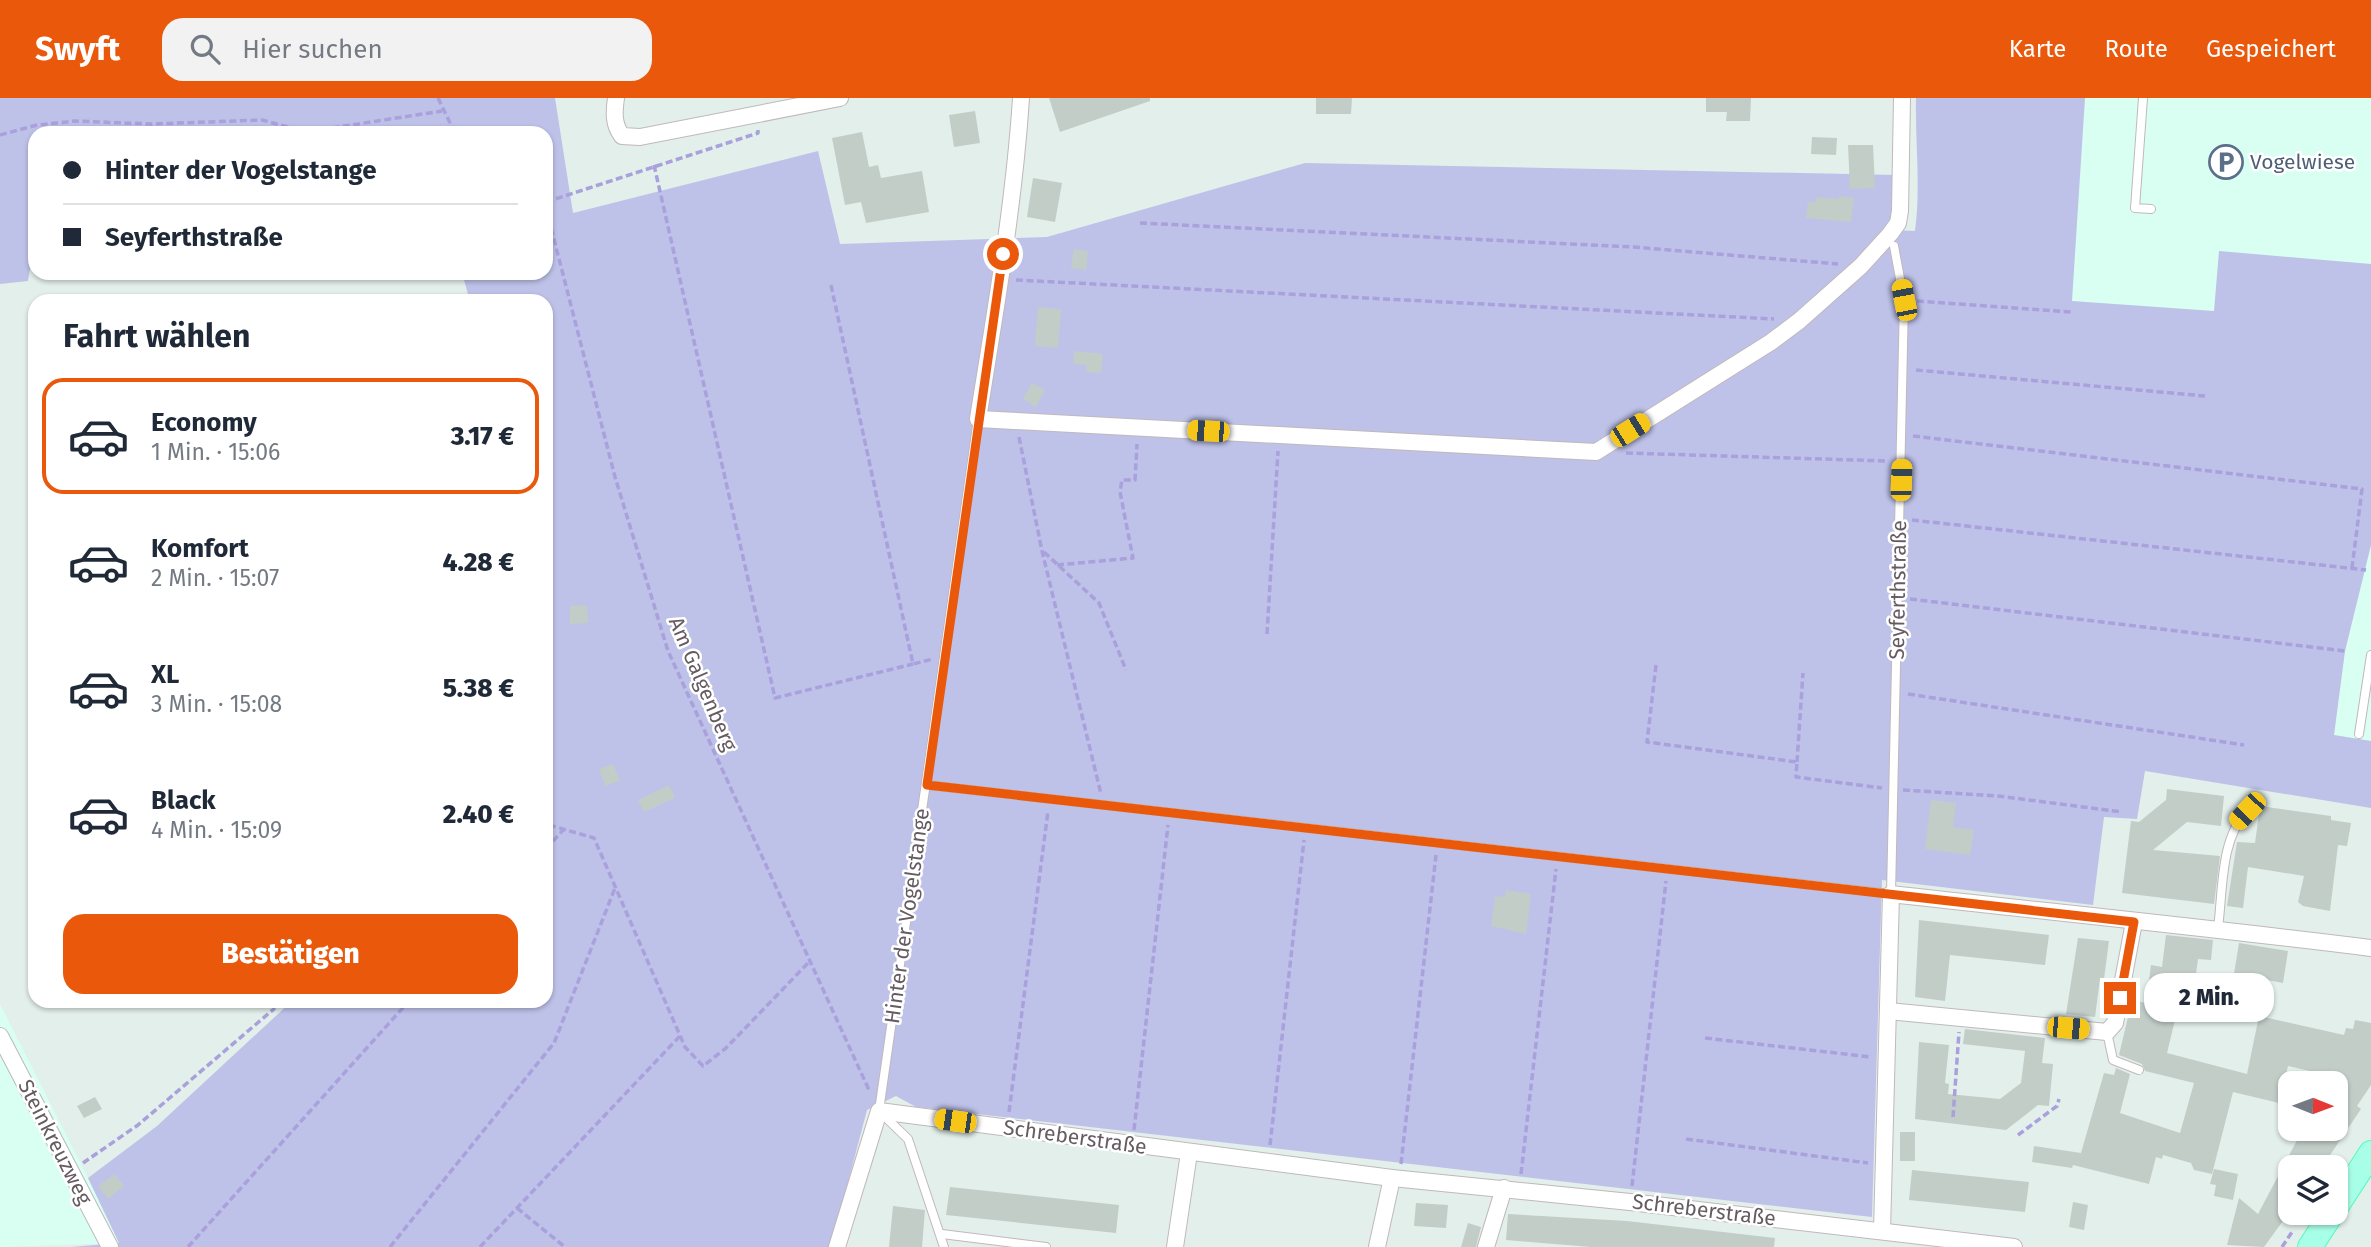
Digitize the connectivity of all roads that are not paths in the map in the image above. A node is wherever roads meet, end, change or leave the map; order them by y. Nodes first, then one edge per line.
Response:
1 (615, 98) edge
2 (840, 98) edge
3 (1021, 98) edge
4 (1902, 98) edge
5 (2143, 98) edge
6 (811, 101) edge
7 (2151, 209) dead end
8 (1892, 240) junction
9 (978, 419) junction
10 (2371, 655) edge
11 (2359, 734) dead end
12 (927, 785) junction
13 (2247, 811) dead end
14 (1891, 894) junction
15 (2134, 922) junction
16 (2218, 928) junction
17 (2371, 948) edge
18 (1888, 1012) junction
19 (2107, 1032) junction
20 (0, 1036) edge
21 (2140, 1070) dead end
22 (879, 1111) junction
23 (1189, 1153) junction
24 (2371, 1153) edge
25 (1396, 1178) junction
26 (2348, 1188) edge
27 (1511, 1189) junction
28 (2324, 1225) edge
29 (1882, 1231) junction
30 (942, 1234) junction
31 (110, 1247) edge
32 (837, 1247) edge
33 (944, 1247) edge
34 (1046, 1247) edge
35 (1175, 1247) edge
36 (1377, 1247) edge
37 (1486, 1247) edge
38 (2014, 1247) edge
39 (2310, 1247) edge

1 - 6 street
2 - 6 street
3 - 9 street, Hinter der Vogelstange
4 - 8 street, Seyferthstraße
5 - 7 lane
8 - 9 street
8 - 14 lane, Seyferthstraße
9 - 12 lane, Hinter der Vogelstange
10 - 11 lane
12 - 14 lane
12 - 22 lane, Hinter der Vogelstange
13 - 16 lane
14 - 15 street
14 - 18 street, Seyferthstraße
15 - 16 street
15 - 19 street
16 - 17 street
18 - 19 street
18 - 29 street, Seyferthstraße
19 - 21 lane
20 - 31 street, Steinkreuzweg
22 - 23 street, Schreberstraße
22 - 30 lane
22 - 32 street
23 - 25 street, Schreberstraße
23 - 35 street
24 - 26 main road
25 - 27 street, Schreberstraße
25 - 36 street
27 - 29 street, Schreberstraße
27 - 37 street
28 - 39 main road
29 - 38 street, Schreberstraße
30 - 33 lane
30 - 34 lane

